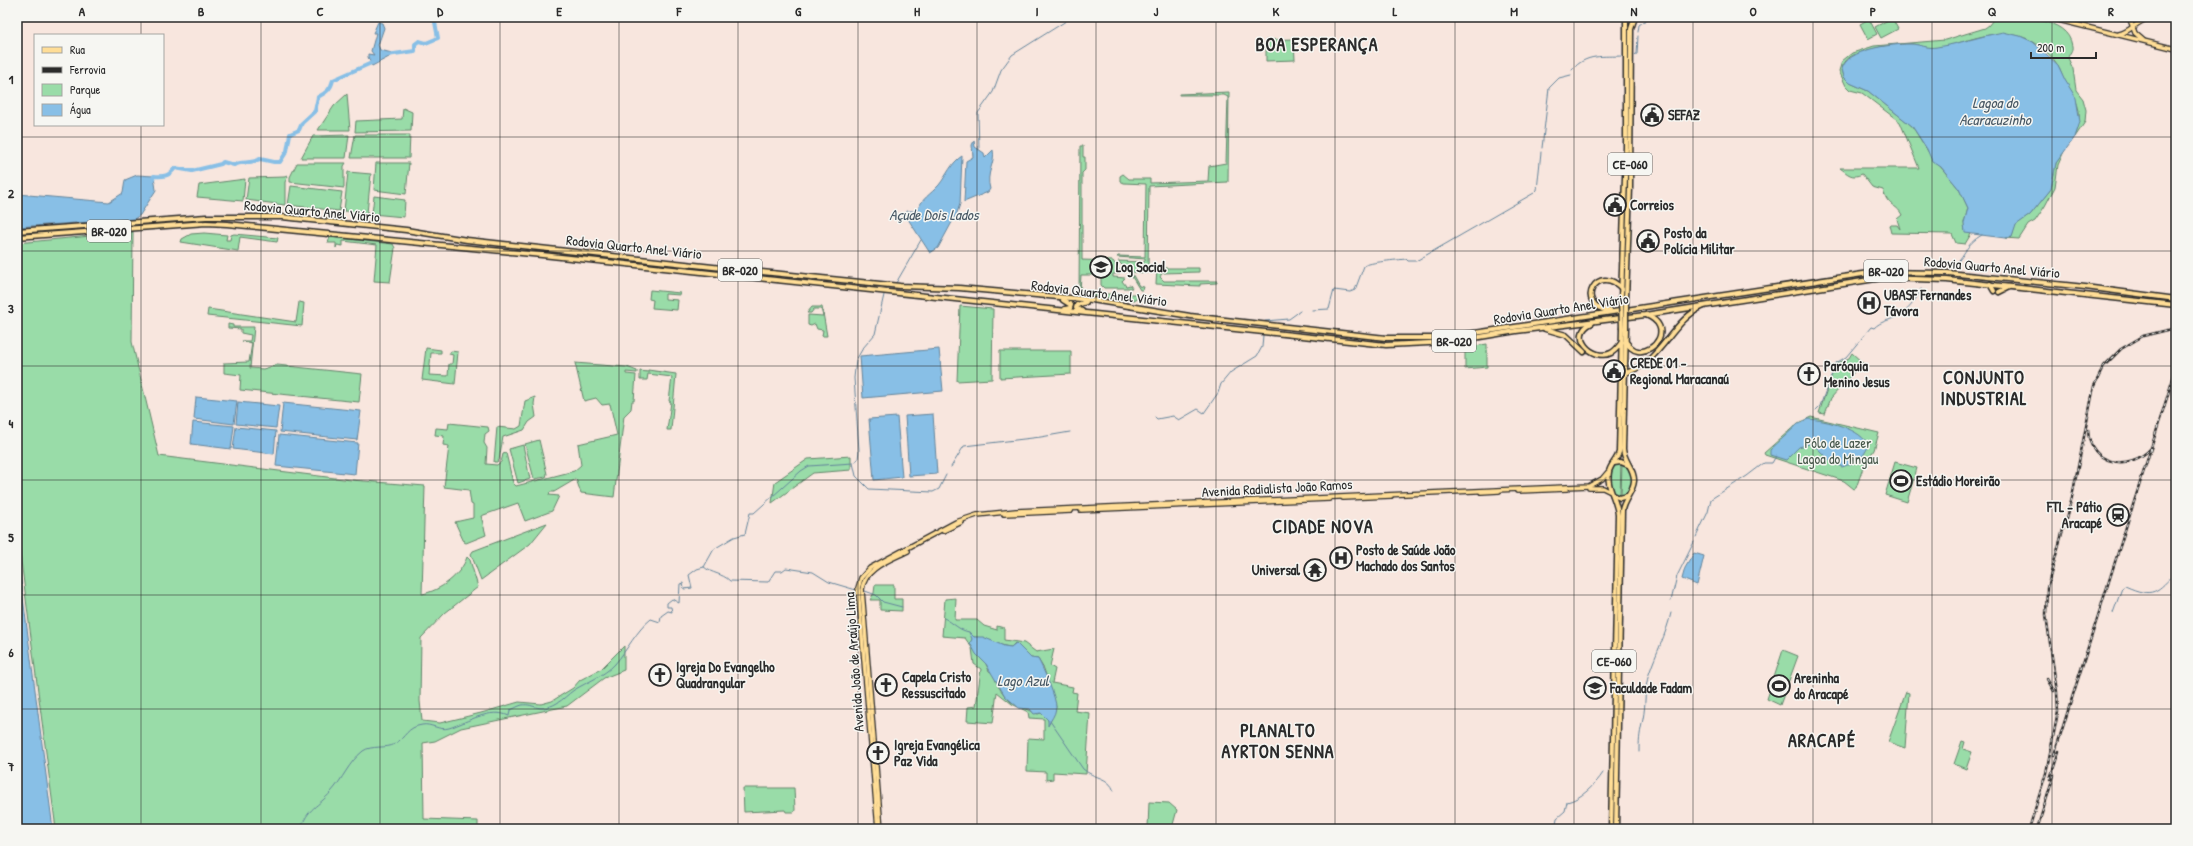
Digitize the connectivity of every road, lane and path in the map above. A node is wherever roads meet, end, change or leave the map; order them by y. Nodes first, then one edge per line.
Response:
1 (1626, 17) edge
2 (1635, 17) edge
3 (2046, 17) edge
4 (2129, 17) edge
5 (2149, 18) dead end
6 (2133, 26) junction
7 (2116, 35) junction
8 (2146, 42) junction
9 (2176, 49) edge
10 (340, 224) junction
11 (17, 231) edge
12 (423, 233) junction
13 (339, 234) junction
14 (17, 237) edge
15 (422, 243) junction
16 (612, 256) junction
17 (637, 258) junction
18 (615, 264) junction
19 (636, 266) junction
20 (722, 268) junction
21 (1948, 274) junction
22 (721, 276) junction
23 (826, 278) junction
24 (1987, 278) junction
25 (1946, 280) junction
26 (1978, 283) junction
27 (1990, 284) junction
28 (826, 286) junction
29 (2010, 286) junction
30 (1622, 288) junction
31 (1994, 291) dead end
32 (1999, 292) dead end
33 (1056, 297) junction
34 (1624, 299) junction
35 (2176, 299) edge
36 (1092, 300) junction
37 (1709, 304) junction
38 (2176, 305) edge
39 (1056, 310) junction
40 (1614, 312) junction
41 (1089, 313) junction
42 (1645, 314) junction
43 (1598, 321) junction
44 (1251, 322) junction
45 (1539, 328) junction
46 (1252, 330) junction
47 (1468, 334) junction
48 (1463, 340) junction
49 (1624, 342) junction
50 (1584, 352) dead end
51 (1625, 373) junction
52 (1613, 464) junction
53 (1628, 465) junction
54 (1609, 471) junction
55 (1612, 493) junction
56 (1628, 495) junction
57 (943, 529) junction
58 (871, 569) junction
59 (878, 829) edge
60 (881, 829) edge
61 (1611, 829) edge
62 (1616, 829) edge

1 - 30 highway, CE-060
2 - 34 highway, CE-060
3 - 7 main road
4 - 6 main road
5 - 6 main road
6 - 7 main road
6 - 8 main road
7 - 8 main road
8 - 9 main road
10 - 11 highway, Rodovia Quarto Anel Viário / BR-020
10 - 12 highway, Rodovia Quarto Anel Viário / BR-020
10 - 13 highway
12 - 15 highway
12 - 16 highway, Rodovia Quarto Anel Viário / BR-020
13 - 14 highway, Rodovia Quarto Anel Viário / BR-020
13 - 15 highway, Rodovia Quarto Anel Viário / BR-020
15 - 18 highway, Rodovia Quarto Anel Viário / BR-020
16 - 17 highway, Rodovia Quarto Anel Viário / BR-020
16 - 18 highway
17 - 19 highway
17 - 20 highway, Rodovia Quarto Anel Viário / BR-020
18 - 19 highway, Rodovia Quarto Anel Viário / BR-020
19 - 22 highway, Rodovia Quarto Anel Viário / BR-020
20 - 22 highway
20 - 23 highway, Rodovia Quarto Anel Viário / BR-020
21 - 24 highway, Rodovia Quarto Anel Viário / BR-020
21 - 25 highway
21 - 40 highway, Rodovia Quarto Anel Viário / BR-020
22 - 28 highway, Rodovia Quarto Anel Viário / BR-020
23 - 28 highway
23 - 33 highway, Rodovia Quarto Anel Viário / BR-020
24 - 26 highway
24 - 35 highway, Rodovia Quarto Anel Viário / BR-020
25 - 26 highway, Rodovia Quarto Anel Viário / BR-020
25 - 37 highway, Rodovia Quarto Anel Viário / BR-020
26 - 27 highway, Rodovia Quarto Anel Viário / BR-020
27 - 29 highway, Rodovia Quarto Anel Viário / BR-020
27 - 31 highway
28 - 39 highway, Rodovia Quarto Anel Viário / BR-020
29 - 32 highway
29 - 38 highway, Rodovia Quarto Anel Viário / BR-020
30 - 34 highway, CE-060
30 - 40 highway
33 - 36 highway, Rodovia Quarto Anel Viário / BR-020
33 - 39 highway
34 - 49 highway, CE-060, bridge
36 - 41 highway
36 - 44 highway, Rodovia Quarto Anel Viário / BR-020
37 - 42 highway, Rodovia Quarto Anel Viário / BR-020
37 - 51 highway
39 - 41 highway, Rodovia Quarto Anel Viário / BR-020
40 - 47 highway, Rodovia Quarto Anel Viário / BR-020
41 - 46 highway, Rodovia Quarto Anel Viário / BR-020
42 - 43 highway, Rodovia Quarto Anel Viário / BR-020
42 - 49 highway
43 - 45 highway, Rodovia Quarto Anel Viário / BR-020
43 - 49 highway
44 - 46 highway
44 - 47 highway, Rodovia Quarto Anel Viário / BR-020
45 - 48 highway, Rodovia Quarto Anel Viário / BR-020
45 - 50 highway
46 - 48 highway, Rodovia Quarto Anel Viário / BR-020
47 - 48 highway
49 - 51 highway, CE-060
49 - 52 highway, CE-060
51 - 53 highway, CE-060
52 - 53 highway
52 - 54 highway, CE-060
53 - 56 highway, CE-060
54 - 55 highway, CE-060
54 - 57 main road, Avenida Radialista João Ramos
55 - 56 highway
55 - 57 main road, Avenida Radialista João Ramos
55 - 61 highway, CE-060
56 - 62 highway, CE-060
57 - 58 main road
58 - 59 main road, Avenida João de Araújo Lima
58 - 60 main road, Avenida João de Araújo Lima

